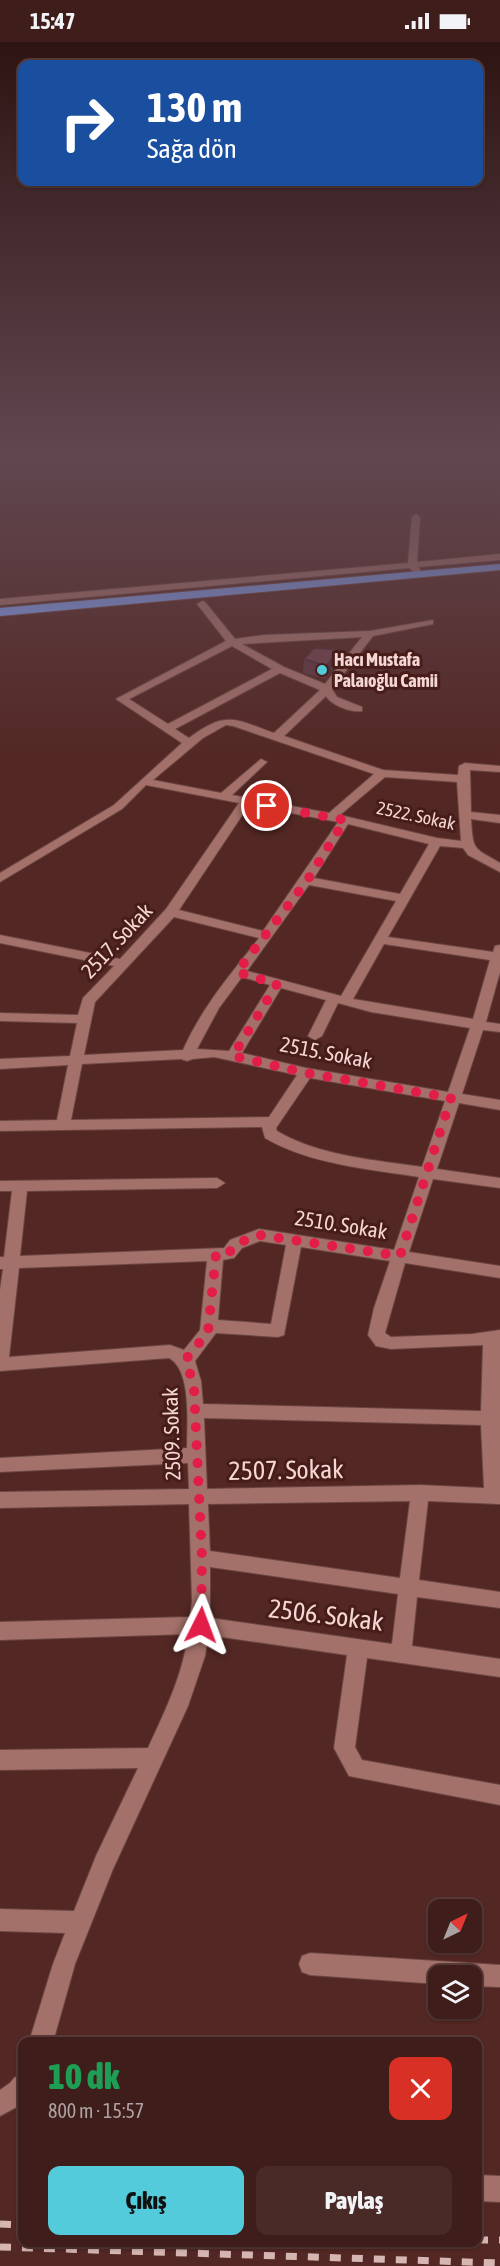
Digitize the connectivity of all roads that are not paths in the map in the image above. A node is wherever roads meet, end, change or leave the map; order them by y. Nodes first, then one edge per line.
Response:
1 (415, 557) edge
2 (500, 557) edge
3 (500, 567) edge
4 (415, 569) junction
5 (500, 579) edge
6 (0, 602) edge
7 (202, 604) junction
8 (0, 612) edge
9 (0, 622) edge
10 (430, 622) dead end
11 (370, 634) junction
12 (232, 642) junction
13 (280, 669) junction
14 (327, 688) junction
15 (358, 709) dead end
16 (167, 729) junction
17 (276, 736) junction
18 (190, 743) junction
19 (261, 762) dead end
20 (500, 769) edge
21 (382, 773) junction
22 (463, 779) junction
23 (146, 782) junction
24 (222, 798) junction
25 (245, 802) junction
26 (467, 815) junction
27 (331, 817) junction
28 (500, 819) edge
29 (345, 820) junction
30 (436, 842) junction
31 (467, 845) junction
32 (500, 867) edge
33 (0, 878) edge
34 (307, 881) junction
35 (403, 898) junction
36 (171, 912) junction
37 (267, 936) junction
38 (0, 939) edge
39 (381, 940) junction
40 (499, 955) edge
41 (125, 964) junction
42 (237, 972) junction
43 (277, 984) junction
44 (339, 1000) junction
45 (0, 1017) edge
46 (86, 1019) junction
47 (478, 1025) junction
48 (500, 1028) edge
49 (315, 1036) dead end
50 (187, 1056) junction
51 (233, 1056) junction
52 (75, 1062) junction
53 (0, 1064) edge
54 (306, 1073) junction
55 (451, 1098) junction
56 (500, 1105) edge
57 (273, 1122) junction
58 (63, 1125) junction
59 (0, 1126) edge
60 (426, 1173) junction
61 (217, 1183) dead end
62 (500, 1184) edge
63 (0, 1186) edge
64 (20, 1186) junction
65 (295, 1239) junction
66 (216, 1254) junction
67 (400, 1256) junction
68 (5, 1263) edge
69 (500, 1272) edge
70 (209, 1326) junction
71 (496, 1337) edge
72 (186, 1359) junction
73 (0, 1363) edge
74 (194, 1411) junction
75 (490, 1418) junction
76 (195, 1455) junction
77 (0, 1465) edge
78 (420, 1493) junction
79 (496, 1496) edge
80 (197, 1497) junction
81 (0, 1500) edge
82 (202, 1558) junction
83 (410, 1586) junction
84 (500, 1600) edge
85 (201, 1625) junction
86 (0, 1631) edge
87 (358, 1648) junction
88 (401, 1652) junction
89 (500, 1668) edge
90 (155, 1758) junction
91 (0, 1760) edge
92 (500, 1795) edge
93 (0, 1920) edge
94 (81, 1922) junction
95 (310, 1964) dead end
96 (500, 1976) edge
97 (42, 2037) edge
98 (18, 2093) edge
99 (0, 2104) edge
100 (482, 2188) edge
101 (500, 2189) edge

1 - 4 street
2 - 4 street
3 - 4 highway
4 - 6 street
4 - 8 highway
5 - 7 highway
7 - 9 highway
7 - 12 street
10 - 11 street
11 - 12 street
11 - 14 street
12 - 13 street
12 - 16 street
13 - 14 street
13 - 16 street
14 - 15 street
14 - 17 street
16 - 18 street
17 - 18 street
17 - 21 street
18 - 23 street
19 - 24 street
20 - 22 street
21 - 22 street
21 - 27 street
22 - 26 street
23 - 24 street, 2522. Sokak
23 - 33 street
24 - 25 street, 2522. Sokak
25 - 27 street, 2522. Sokak
25 - 36 street, 2517. Sokak
26 - 28 street
26 - 31 street
27 - 29 street, 2522. Sokak
29 - 30 street, 2522. Sokak
29 - 34 street
30 - 31 street, 2522. Sokak
30 - 35 street
31 - 32 street
34 - 35 street
34 - 37 street
35 - 39 street
36 - 37 street
36 - 41 street, 2517. Sokak
37 - 42 street
38 - 41 street
39 - 40 street
39 - 44 street
40 - 47 street
41 - 46 street, 2517. Sokak
42 - 43 street
42 - 50 street
43 - 44 street
43 - 51 street
44 - 47 street
44 - 49 street
45 - 46 street
46 - 52 street, 2517. Sokak
47 - 48 street
47 - 55 street
50 - 51 street, 2515. Sokak
50 - 52 street, 2515. Sokak
51 - 54 street, 2515. Sokak
52 - 53 street, 2515. Sokak
52 - 58 street, 2517. Sokak
54 - 55 street, 2515. Sokak
54 - 57 street
55 - 56 street, 2515. Sokak
55 - 60 street
57 - 58 street
57 - 60 street
58 - 59 street
60 - 62 street
60 - 67 street
61 - 64 street
63 - 64 street
64 - 68 street
65 - 66 street, 2510. Sokak
65 - 67 street, 2510. Sokak
65 - 70 street
66 - 68 street, 2510. Sokak
66 - 70 street
67 - 69 street, 2510. Sokak
67 - 71 street
68 - 73 street
70 - 72 street
71 - 75 street
72 - 73 street, 2509. Sokak
72 - 74 street, 2509. Sokak
74 - 75 street
74 - 76 street, 2509. Sokak
75 - 79 street
76 - 77 street
76 - 80 street, 2509. Sokak
78 - 79 street, 2507. Sokak
78 - 80 street, 2507. Sokak
78 - 83 street
80 - 81 street, 2507. Sokak
80 - 82 street, 2509. Sokak
82 - 83 street
82 - 85 street, 2509. Sokak
83 - 84 street
83 - 88 street
85 - 86 street, 2506. Sokak
85 - 87 street, 2506. Sokak
85 - 90 street, 2509. Sokak
87 - 88 street, 2506. Sokak
87 - 92 street
88 - 89 street, 2506. Sokak
90 - 91 street
90 - 94 street, 2509. Sokak
93 - 94 street
94 - 97 street, 2509. Sokak
95 - 96 street
98 - 99 street
100 - 101 street

